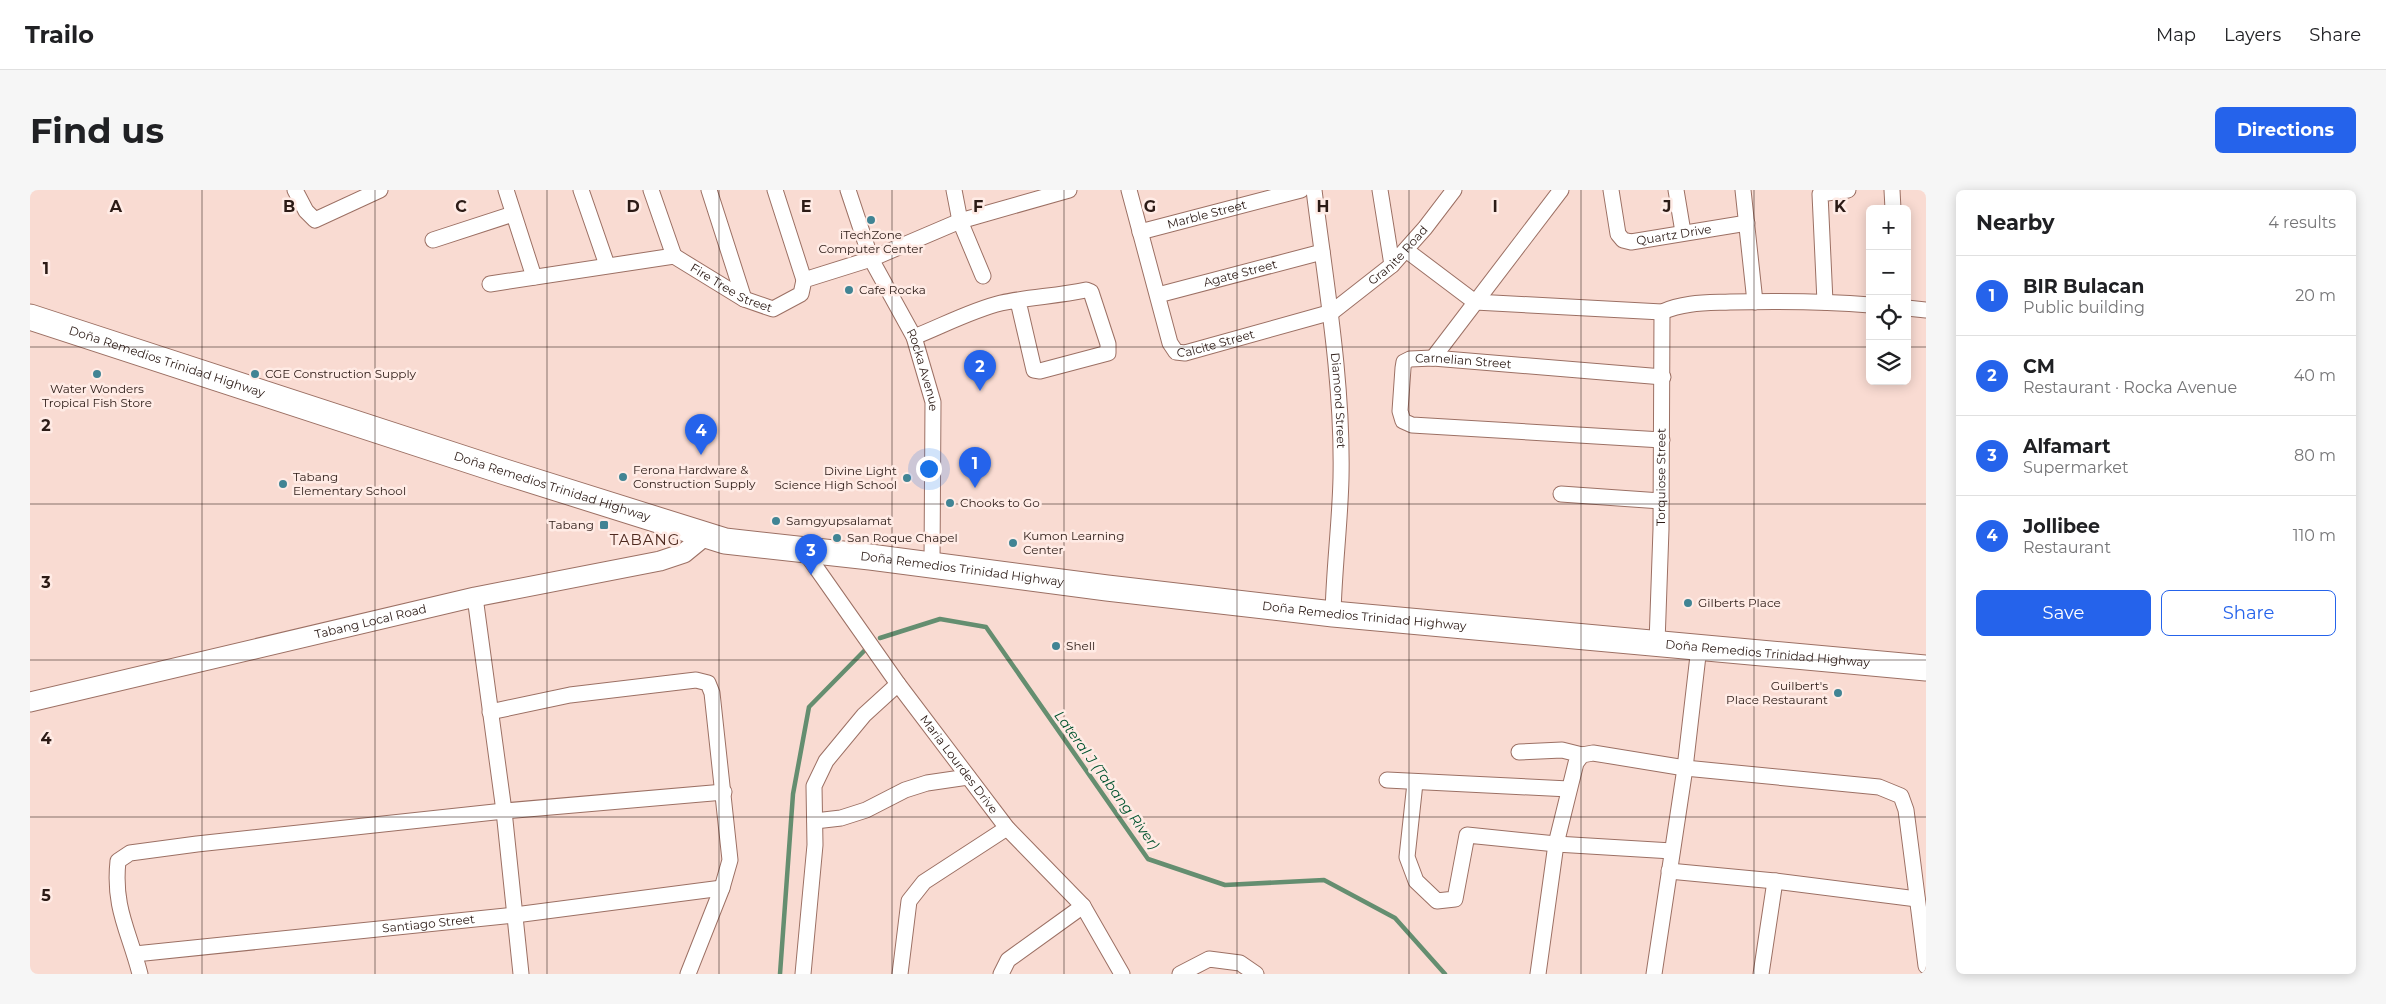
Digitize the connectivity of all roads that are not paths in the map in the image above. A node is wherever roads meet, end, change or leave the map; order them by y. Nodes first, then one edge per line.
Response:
1 (295, 190) edge
2 (506, 190) edge
3 (580, 190) edge
4 (651, 190) edge
5 (709, 190) edge
6 (775, 190) edge
7 (848, 190) edge
8 (954, 190) edge
9 (1069, 190) edge
10 (1129, 190) edge
11 (1301, 190) edge
12 (1314, 190) edge
13 (1380, 190) edge
14 (1561, 190) edge
15 (1611, 190) edge
16 (1676, 190) edge
17 (1743, 190) edge
18 (1848, 190) edge
19 (1892, 190) edge
20 (373, 191) edge
21 (1453, 191) edge
22 (1893, 205) edge
23 (513, 214) junction
24 (960, 221) junction
25 (1747, 223) junction
26 (1140, 232) junction
27 (1683, 232) junction
28 (433, 240) dead end
29 (1406, 250) junction
30 (1322, 252) junction
31 (674, 256) junction
32 (871, 259) junction
33 (607, 265) junction
34 (1392, 265) junction
35 (982, 276) dead end
36 (534, 277) junction
37 (804, 280) junction
38 (490, 284) dead end
39 (1158, 295) junction
40 (744, 299) junction
41 (1018, 301) junction
42 (1475, 302) junction
43 (1754, 302) junction
44 (1825, 302) junction
45 (1866, 305) edge
46 (1911, 308) edge
47 (1926, 310) edge
48 (1332, 312) junction
49 (1662, 312) junction
50 (30, 317) edge
51 (914, 337) junction
52 (1433, 358) junction
53 (1663, 376) junction
54 (1662, 440) junction
55 (1561, 494) dead end
56 (1660, 501) junction
57 (706, 535) junction
58 (803, 549) junction
59 (932, 564) junction
60 (475, 597) junction
61 (1333, 614) junction
62 (1656, 643) junction
63 (1699, 647) junction
64 (1926, 668) edge
65 (898, 684) junction
66 (30, 702) edge
67 (490, 712) junction
68 (1519, 752) dead end
69 (1582, 755) junction
70 (1685, 768) junction
71 (968, 777) junction
72 (1387, 780) dead end
73 (1415, 783) junction
74 (1570, 789) junction
75 (724, 792) junction
76 (504, 811) junction
77 (816, 821) junction
78 (1007, 828) junction
79 (1556, 844) junction
80 (1672, 851) junction
81 (1669, 871) junction
82 (1775, 880) junction
83 (722, 888) junction
84 (1917, 899) junction
85 (1083, 906) junction
86 (515, 915) junction
87 (135, 954) junction
88 (1926, 966) edge
89 (140, 974) edge
90 (521, 974) edge
91 (688, 974) edge
92 (803, 974) edge
93 (900, 974) edge
94 (1001, 974) edge
95 (1122, 974) edge
96 (1180, 974) edge
97 (1256, 974) edge
98 (1538, 974) edge
99 (1654, 974) edge
100 (1761, 974) edge

1 - 20 street
2 - 23 street
3 - 33 street
4 - 31 street
5 - 40 street
6 - 37 street
7 - 32 street, Rocka Avenue
8 - 24 street
9 - 24 street
10 - 26 street, Calcite Street
11 - 26 street, Marble Street
12 - 30 street, Diamond Street
13 - 34 street
14 - 42 street
15 - 27 street, Quartz Drive
16 - 27 street
17 - 25 street
18 - 44 street
19 - 22 street
21 - 29 street, Granite Road
23 - 28 street
23 - 36 street
24 - 32 street
24 - 35 street
25 - 27 street, Quartz Drive
25 - 43 street
26 - 39 street, Calcite Street
29 - 34 street, Granite Road
29 - 42 street
30 - 39 street, Agate Street
30 - 48 street, Diamond Street
31 - 33 street
31 - 40 street, Fire Tree Street
32 - 37 street
32 - 51 street, Rocka Avenue
33 - 36 street
34 - 48 street, Granite Road
36 - 38 street
37 - 40 street, Fire Tree Street
39 - 48 street, Calcite Street
41 - 41 street
41 - 51 street
42 - 49 street
42 - 52 street
43 - 44 street
43 - 49 street
44 - 45 street
46 - 47 street
48 - 61 street, Diamond Street
49 - 53 street, Torquiose Street
50 - 57 highway, Doña Remedios Trinidad Highway
51 - 59 street, Rocka Avenue
52 - 53 street, Carnelian Street
52 - 54 street, Carnelian Street
53 - 54 street, Torquiose Street
54 - 56 street, Torquiose Street
55 - 56 street
56 - 62 street, Torquiose Street
57 - 58 highway, Doña Remedios Trinidad Highway
57 - 60 street, Tabang Local Road
58 - 59 highway, Doña Remedios Trinidad Highway
58 - 65 street, Maria Lourdes Drive
59 - 61 highway, Doña Remedios Trinidad Highway
60 - 66 street, Tabang Local Road
60 - 67 street
61 - 62 highway, Doña Remedios Trinidad Highway
62 - 63 highway, Doña Remedios Trinidad Highway
63 - 64 highway, Doña Remedios Trinidad Highway
63 - 70 street
65 - 71 street, Maria Lourdes Drive
65 - 77 street
67 - 75 street
67 - 76 street
68 - 69 street
69 - 70 street
69 - 74 street
70 - 80 street
70 - 84 street
71 - 77 street
71 - 78 street, Maria Lourdes Drive
72 - 73 street
73 - 74 street
73 - 79 street
74 - 79 street
75 - 76 street
75 - 83 street
76 - 86 street
76 - 87 street
77 - 92 street
78 - 85 street, Maria Lourdes Drive
78 - 93 street
79 - 80 street
79 - 98 street
80 - 81 street
81 - 82 street
81 - 99 street
82 - 84 street
82 - 100 street
83 - 86 street, Santiago Street
83 - 91 street
84 - 88 street
85 - 94 street
85 - 95 street, Maria Lourdes Drive
86 - 87 street, Santiago Street
86 - 90 street
87 - 89 street
96 - 97 street

